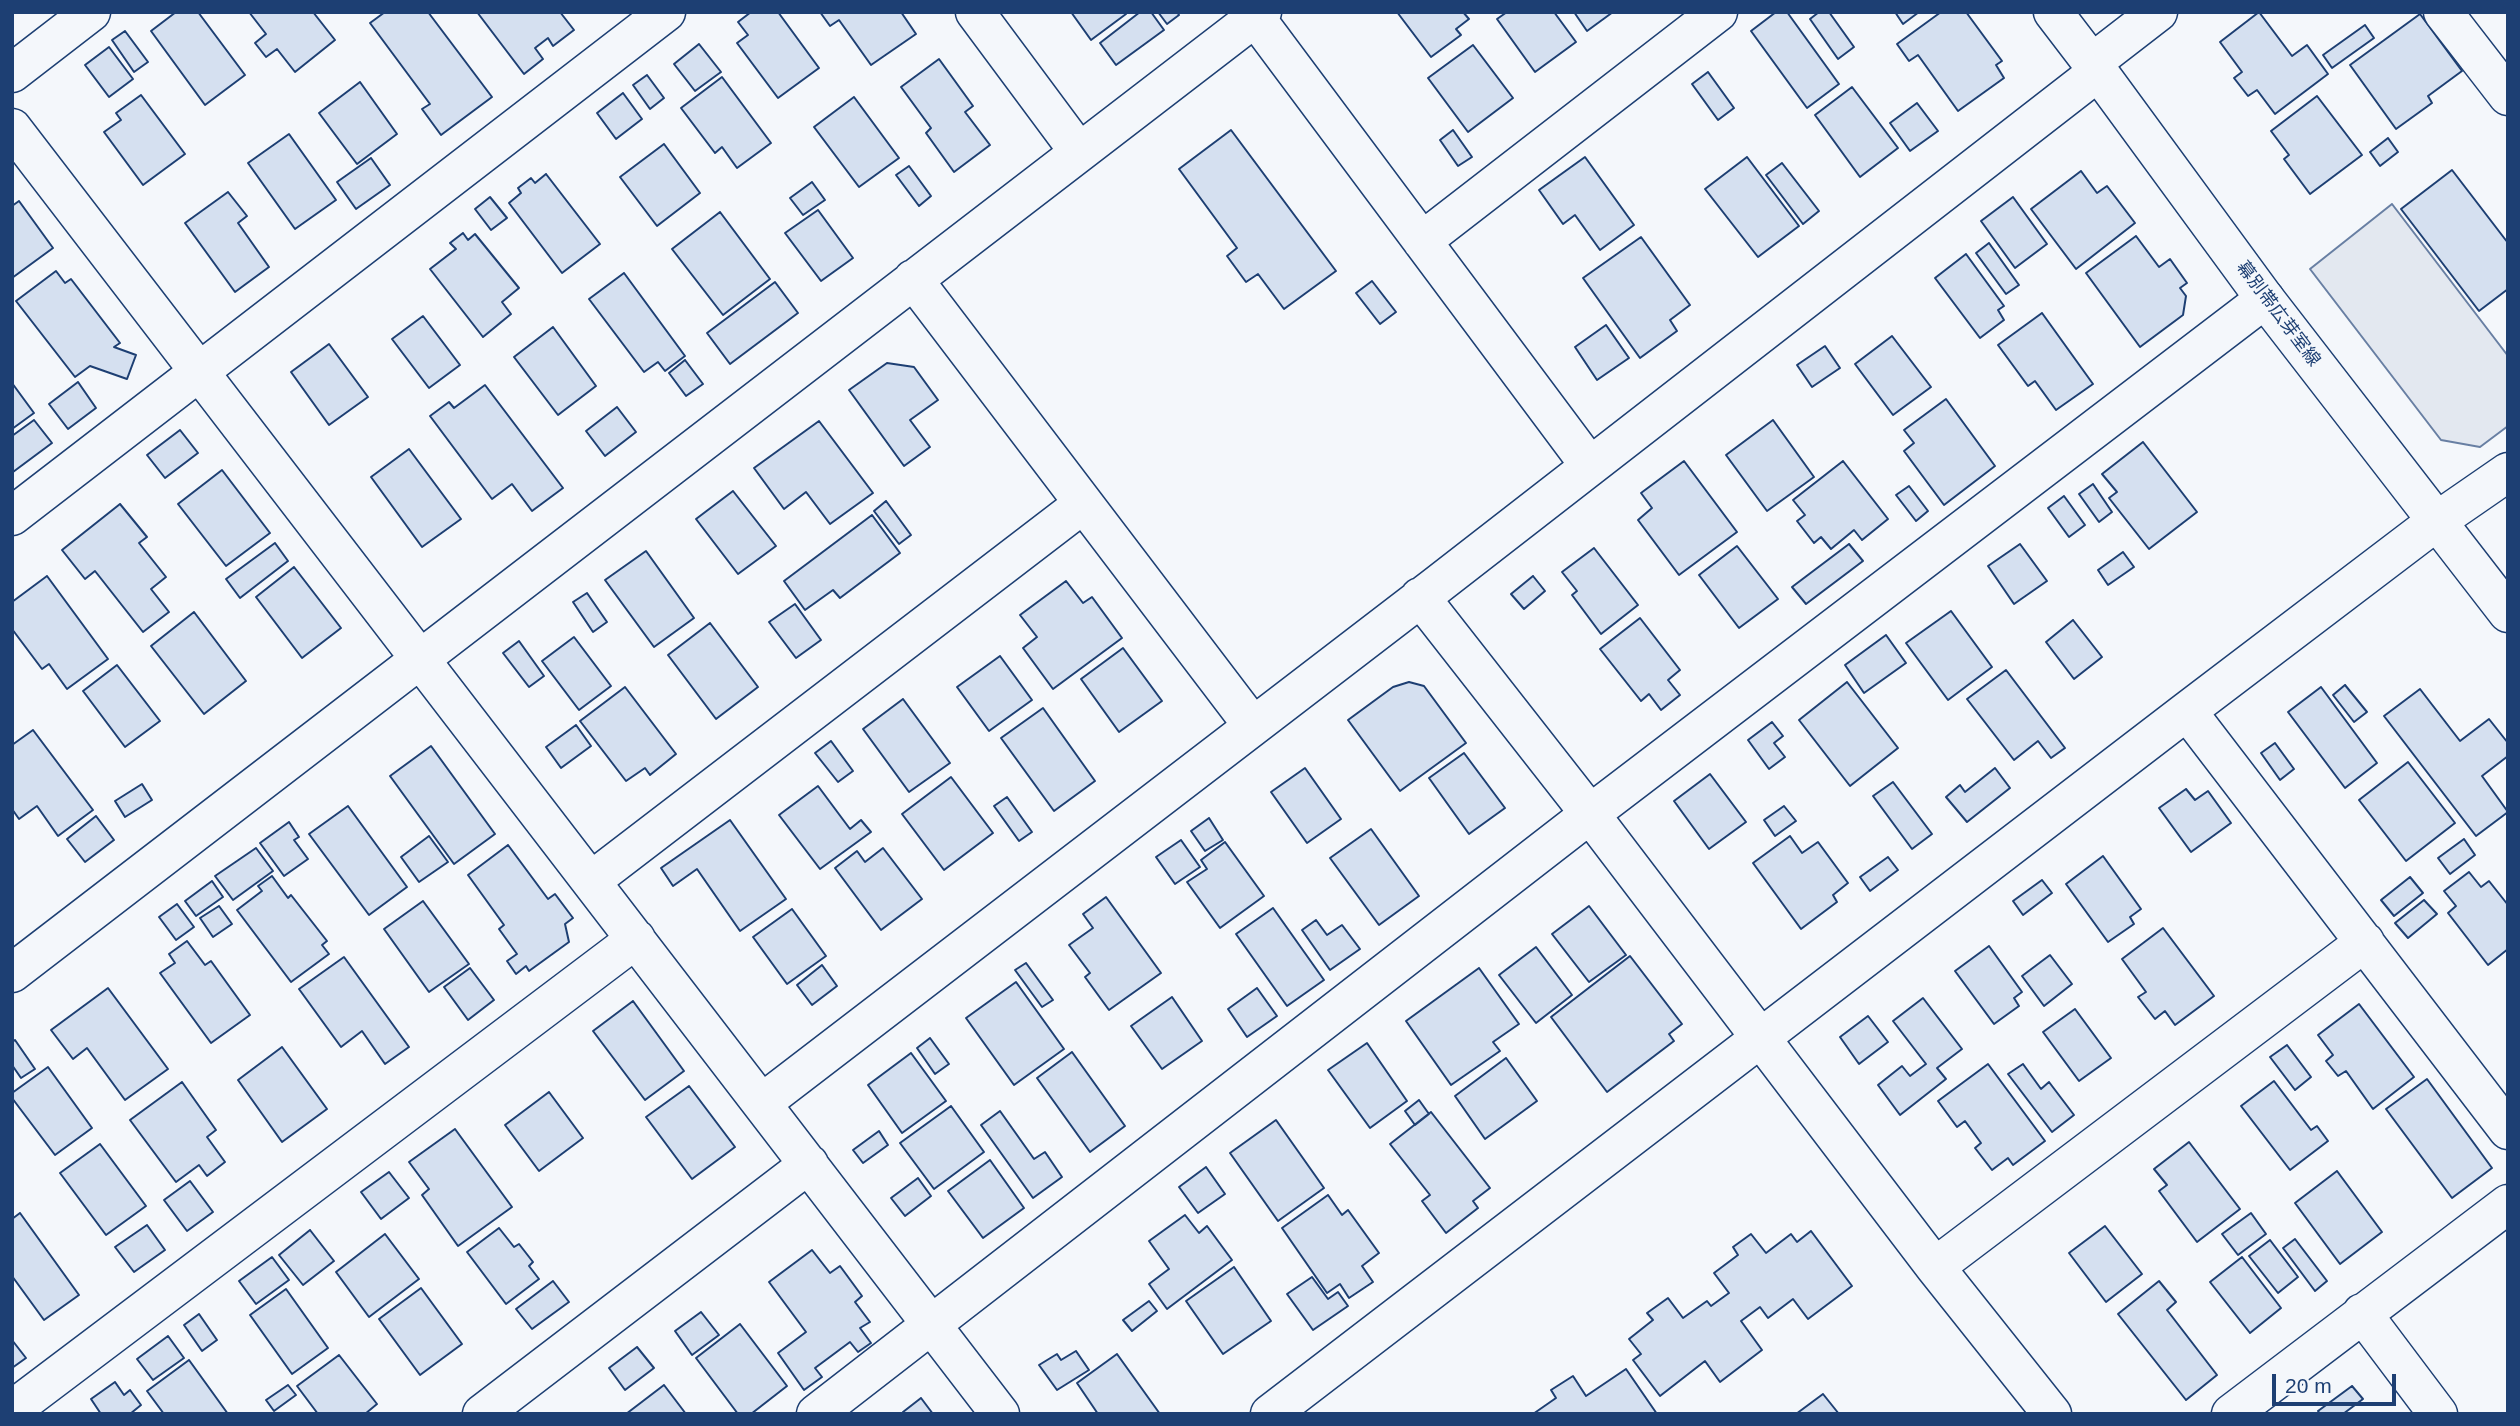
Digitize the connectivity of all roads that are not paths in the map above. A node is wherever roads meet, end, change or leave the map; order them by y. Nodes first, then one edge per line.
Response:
1 (91, 12) edge
2 (666, 12) edge
3 (975, 12) edge
4 (1718, 12) edge
5 (2053, 12) edge
6 (2158, 12) edge
7 (2443, 12) edge
8 (1259, 15) edge
9 (2096, 67) junction
10 (12, 73) edge
11 (2508, 96) edge
12 (12, 128) edge
13 (1079, 152) junction
14 (1422, 241) junction
15 (913, 279) junction
16 (2265, 299) junction
17 (200, 373) junction
18 (1590, 466) junction
19 (2508, 471) edge
20 (1083, 504) junction
21 (12, 516) edge
22 (2437, 521) junction
23 (1420, 597) junction
24 (2508, 613) edge
25 (420, 659) junction
26 (2187, 711) junction
27 (1253, 726) junction
28 (1590, 814) junction
29 (592, 881) junction
30 (636, 939) junction
31 (2365, 942) junction
32 (12, 973) edge
33 (1759, 1037) junction
34 (762, 1103) junction
35 (2508, 1130) edge
36 (809, 1164) junction
37 (2508, 1204) edge
38 (1935, 1267) junction
39 (2362, 1313) junction
40 (932, 1326) junction
41 (12, 1410) edge
42 (482, 1414) edge
43 (816, 1414) edge
44 (1000, 1414) edge
45 (1270, 1414) edge
46 (2052, 1414) edge
47 (2231, 1414) edge
48 (2438, 1414) edge

1 - 10 street
2 - 17 street
3 - 13 street
4 - 14 street
5 - 9 street, 幕別帯広芽室線
6 - 9 street
7 - 11 street
8 - 13 street
8 - 14 street
9 - 16 street, 幕別帯広芽室線
9 - 18 street
12 - 17 street
13 - 15 street
14 - 18 street
15 - 20 street
15 - 25 street
16 - 22 street, 幕別帯広芽室線
16 - 28 street
17 - 21 street
17 - 25 street
18 - 23 street
19 - 22 street
20 - 27 street
20 - 29 street
22 - 24 street, 幕別帯広芽室線
22 - 26 street
23 - 27 street
23 - 28 street
25 - 29 street
25 - 32 street
26 - 31 street
26 - 33 street
27 - 34 street
28 - 33 street
28 - 40 street
29 - 30 street
30 - 34 street
30 - 41 street
31 - 35 street
31 - 38 street
33 - 38 street
33 - 45 street
34 - 36 street
36 - 40 street
36 - 42 street
37 - 39 street
38 - 46 street
39 - 47 street
39 - 48 street
40 - 43 street
40 - 44 street

